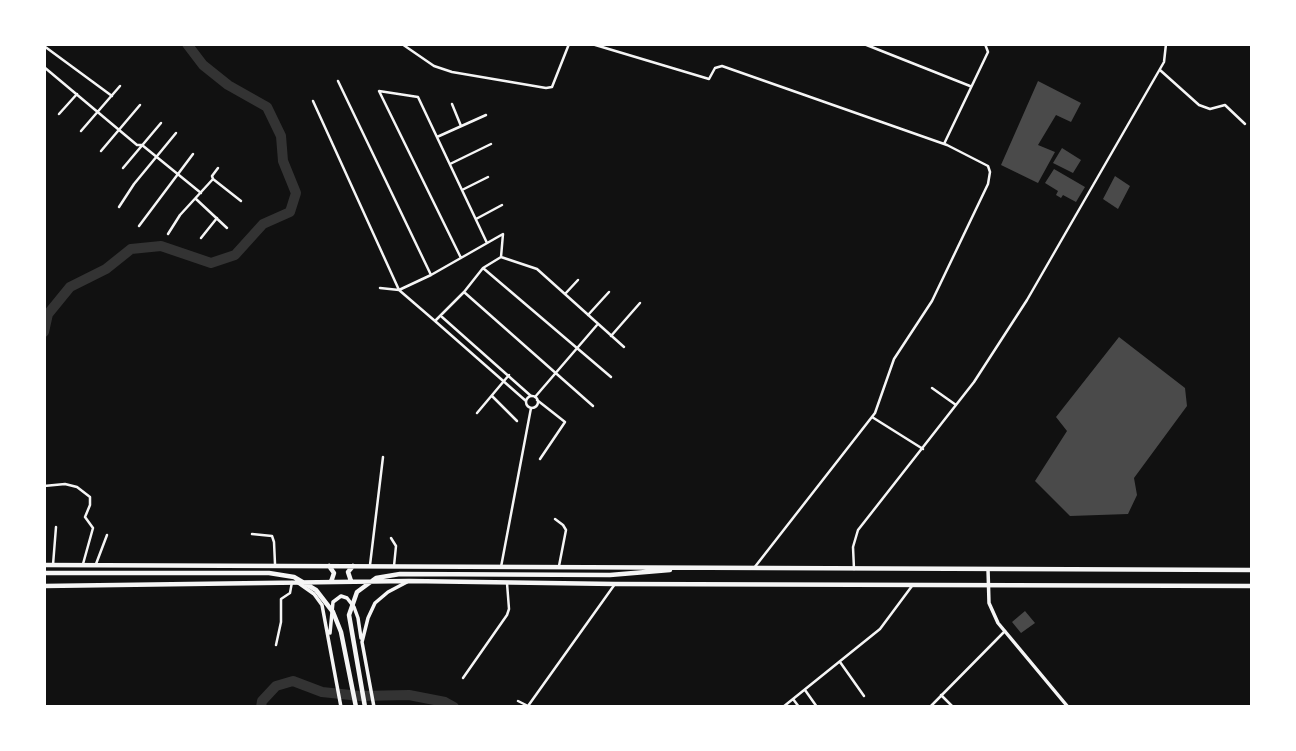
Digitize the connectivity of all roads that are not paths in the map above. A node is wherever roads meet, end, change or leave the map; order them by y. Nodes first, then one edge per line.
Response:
1 (402, 44) edge
2 (569, 44) edge
3 (592, 44) edge
4 (864, 44) edge
5 (985, 44) edge
6 (1166, 44) edge
7 (45, 46) edge
8 (44, 67) edge
9 (1160, 70) junction
10 (338, 81) dead end
11 (120, 86) dead end
12 (970, 86) junction
13 (77, 94) junction
14 (111, 96) junction
15 (313, 101) dead end
16 (452, 104) dead end
17 (140, 105) dead end
18 (98, 112) junction
19 (59, 114) dead end
20 (486, 115) dead end
21 (161, 123) dead end
22 (1245, 124) dead end
23 (461, 126) junction
24 (119, 130) junction
25 (81, 131) dead end
26 (176, 133) dead end
27 (437, 137) junction
28 (491, 144) dead end
29 (944, 144) junction
30 (142, 145) junction
31 (101, 151) dead end
32 (193, 154) dead end
33 (157, 157) junction
34 (450, 164) junction
35 (122, 168) dead end
36 (218, 168) dead end
37 (177, 174) junction
38 (488, 177) dead end
39 (213, 179) junction
40 (462, 190) junction
41 (201, 193) junction
42 (196, 199) junction
43 (241, 201) dead end
44 (502, 205) dead end
45 (119, 207) dead end
46 (217, 218) junction
47 (476, 219) junction
48 (139, 226) dead end
49 (228, 228) dead end
50 (168, 234) dead end
51 (201, 238) dead end
52 (487, 243) junction
53 (500, 257) junction
54 (461, 258) junction
55 (483, 268) junction
56 (431, 275) junction
57 (578, 280) dead end
58 (380, 288) dead end
59 (398, 290) junction
60 (464, 292) junction
61 (609, 292) dead end
62 (565, 295) junction
63 (640, 303) dead end
64 (588, 315) junction
65 (441, 316) junction
66 (435, 321) junction
67 (598, 324) junction
68 (611, 336) junction
69 (624, 347) dead end
70 (578, 348) junction
71 (556, 373) junction
72 (509, 375) junction
73 (611, 377) dead end
74 (504, 381) junction
75 (932, 388) dead end
76 (492, 396) junction
77 (535, 398) junction
78 (526, 401) junction
79 (956, 405) junction
80 (593, 406) dead end
81 (531, 408) junction
82 (477, 413) dead end
83 (872, 417) junction
84 (517, 421) dead end
85 (923, 449) junction
86 (383, 457) dead end
87 (540, 459) dead end
88 (44, 486) edge
89 (555, 519) dead end
90 (56, 527) dead end
91 (252, 534) dead end
92 (107, 535) dead end
93 (391, 538) dead end
94 (44, 565) edge
95 (53, 565) junction
96 (83, 565) junction
97 (96, 565) junction
98 (275, 566) junction
99 (329, 566) junction
100 (353, 566) junction
101 (370, 566) junction
102 (394, 566) junction
103 (559, 566) junction
104 (501, 567) junction
105 (692, 568) junction
106 (754, 568) junction
107 (854, 569) junction
108 (988, 569) junction
109 (1252, 570) edge
110 (44, 573) edge
111 (352, 581) junction
112 (409, 581) junction
113 (294, 582) junction
114 (331, 582) junction
115 (507, 582) junction
116 (615, 584) junction
117 (913, 585) junction
118 (987, 585) junction
119 (44, 586) edge
120 (1252, 586) edge
121 (1005, 631) junction
122 (330, 642) junction
123 (362, 642) junction
124 (276, 645) dead end
125 (840, 662) junction
126 (463, 678) dead end
127 (804, 690) junction
128 (941, 695) junction
129 (864, 696) dead end
130 (793, 699) junction
131 (518, 701) dead end
132 (529, 706) edge
133 (1064, 706) edge
134 (341, 707) edge
135 (356, 707) edge
136 (365, 707) edge
137 (374, 707) edge
138 (783, 707) edge
139 (799, 707) edge
140 (817, 707) edge
141 (930, 707) edge
142 (953, 707) edge

1 - 2 street
3 - 29 street
4 - 12 street
5 - 12 street
6 - 9 street
7 - 14 street
8 - 13 street
9 - 22 street
9 - 79 street
10 - 56 street
11 - 14 street
12 - 29 street
13 - 18 street
13 - 19 street
14 - 18 street
15 - 59 street
16 - 23 street
17 - 24 street
18 - 24 street
18 - 25 street
20 - 23 street
21 - 30 street
23 - 27 street
24 - 30 street
24 - 31 street
26 - 33 street
27 - 34 street
27 - 54 street
28 - 34 street
29 - 83 street
30 - 33 street
30 - 35 street
32 - 37 street
33 - 37 street
33 - 45 street
34 - 40 street
36 - 39 street
37 - 41 street
37 - 48 street
38 - 40 street
39 - 41 street
39 - 43 street
40 - 47 street
41 - 42 street
42 - 46 street
42 - 50 street
44 - 47 street
46 - 49 street
46 - 51 street
47 - 52 street
52 - 53 street
52 - 54 street
53 - 55 street
53 - 62 street
54 - 56 street
55 - 60 street
55 - 70 street
56 - 59 street
57 - 62 street
58 - 59 street
59 - 66 street
60 - 65 street
60 - 71 street
61 - 64 street
62 - 64 street
63 - 68 street
64 - 67 street
65 - 66 street
65 - 72 street
66 - 74 street
67 - 68 street
67 - 70 street
68 - 69 street
70 - 71 street
70 - 73 street
71 - 77 street
71 - 80 street
72 - 74 street
72 - 77 street
74 - 76 street
74 - 78 street
75 - 79 street
76 - 82 street
76 - 84 street
77 - 78 street
77 - 81 street
77 - 87 street
78 - 81 street
79 - 85 street
81 - 104 street
83 - 85 street
83 - 106 street
85 - 107 street
86 - 101 street
88 - 96 street
89 - 103 street
90 - 95 street
91 - 98 street
92 - 97 street
93 - 102 street
94 - 95 highway
95 - 96 highway
96 - 97 highway
97 - 98 highway
98 - 99 highway
99 - 100 highway
99 - 114 highway
100 - 101 highway
100 - 111 highway
101 - 102 highway
102 - 104 highway
103 - 104 highway
103 - 105 highway
105 - 106 highway
105 - 136 highway
106 - 107 highway
107 - 108 highway
108 - 109 highway
108 - 118 main road
110 - 135 highway
111 - 112 highway
111 - 114 highway
112 - 115 highway
112 - 123 main road
113 - 114 highway
113 - 119 highway
113 - 122 main road
113 - 124 street
115 - 116 highway
115 - 126 street
116 - 117 highway
116 - 132 street
117 - 118 highway
117 - 125 street
118 - 120 highway
118 - 121 main road
121 - 128 street
121 - 133 main road
122 - 123 main road
122 - 134 main road
123 - 137 main road
125 - 127 street
125 - 129 street
127 - 130 street
127 - 140 street
128 - 141 street
128 - 142 street
130 - 138 street
130 - 139 street
131 - 132 street

